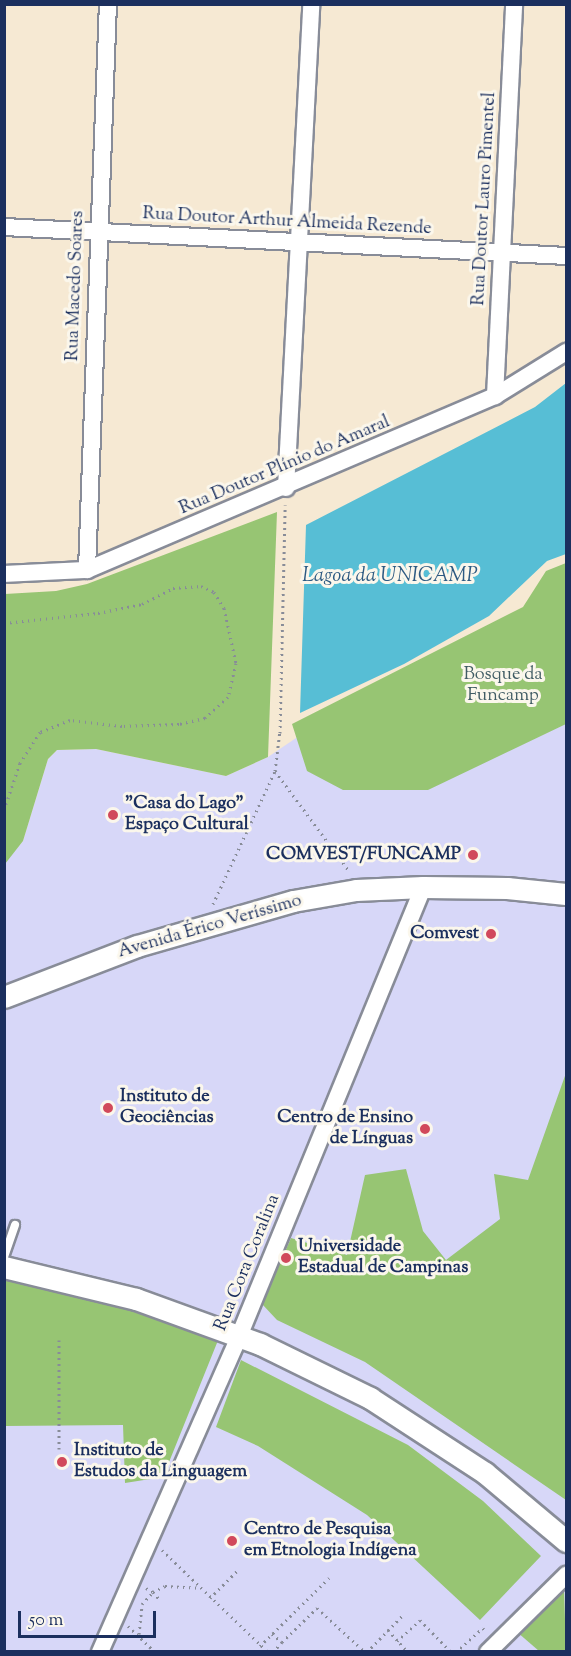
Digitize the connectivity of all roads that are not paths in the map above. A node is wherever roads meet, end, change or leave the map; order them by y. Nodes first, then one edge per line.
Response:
1 (108, 4) edge
2 (311, 4) edge
3 (514, 4) edge
4 (4, 227) edge
5 (97, 230) junction
6 (300, 242) junction
7 (500, 254) junction
8 (567, 256) edge
9 (567, 352) edge
10 (495, 396) junction
11 (286, 488) junction
12 (87, 570) junction
13 (4, 574) edge
14 (423, 887) junction
15 (567, 894) edge
16 (4, 997) edge
17 (15, 1225) dead end
18 (4, 1257) edge
19 (4, 1267) edge
20 (240, 1334) junction
21 (567, 1541) edge
22 (567, 1575) edge
23 (100, 1652) edge
24 (488, 1652) edge

1 - 5 street, Rua Macedo Soares
2 - 6 street
3 - 7 street, Rua Doutor Lauro Pimentel
4 - 5 street, Rua Doutor Arthur Almeida Rezende
5 - 6 street, Rua Doutor Arthur Almeida Rezende
5 - 12 street, Rua Macedo Soares
6 - 7 street, Rua Doutor Arthur Almeida Rezende
6 - 11 street
7 - 8 street, Rua Doutor Arthur Almeida Rezende
7 - 10 street, Rua Doutor Lauro Pimentel
9 - 10 street, Rua Doutor Plínio do Amaral
10 - 11 street, Rua Doutor Plínio do Amaral
11 - 12 street, Rua Doutor Plínio do Amaral
12 - 13 street, Rua Doutor Plínio do Amaral
14 - 15 street, Avenida Érico Veríssimo
14 - 16 street, Avenida Érico Veríssimo
14 - 20 street, Rua Cora Coralina
17 - 18 lane
19 - 20 street
20 - 21 street
20 - 23 street, Rua Cora Coralina
22 - 24 street

